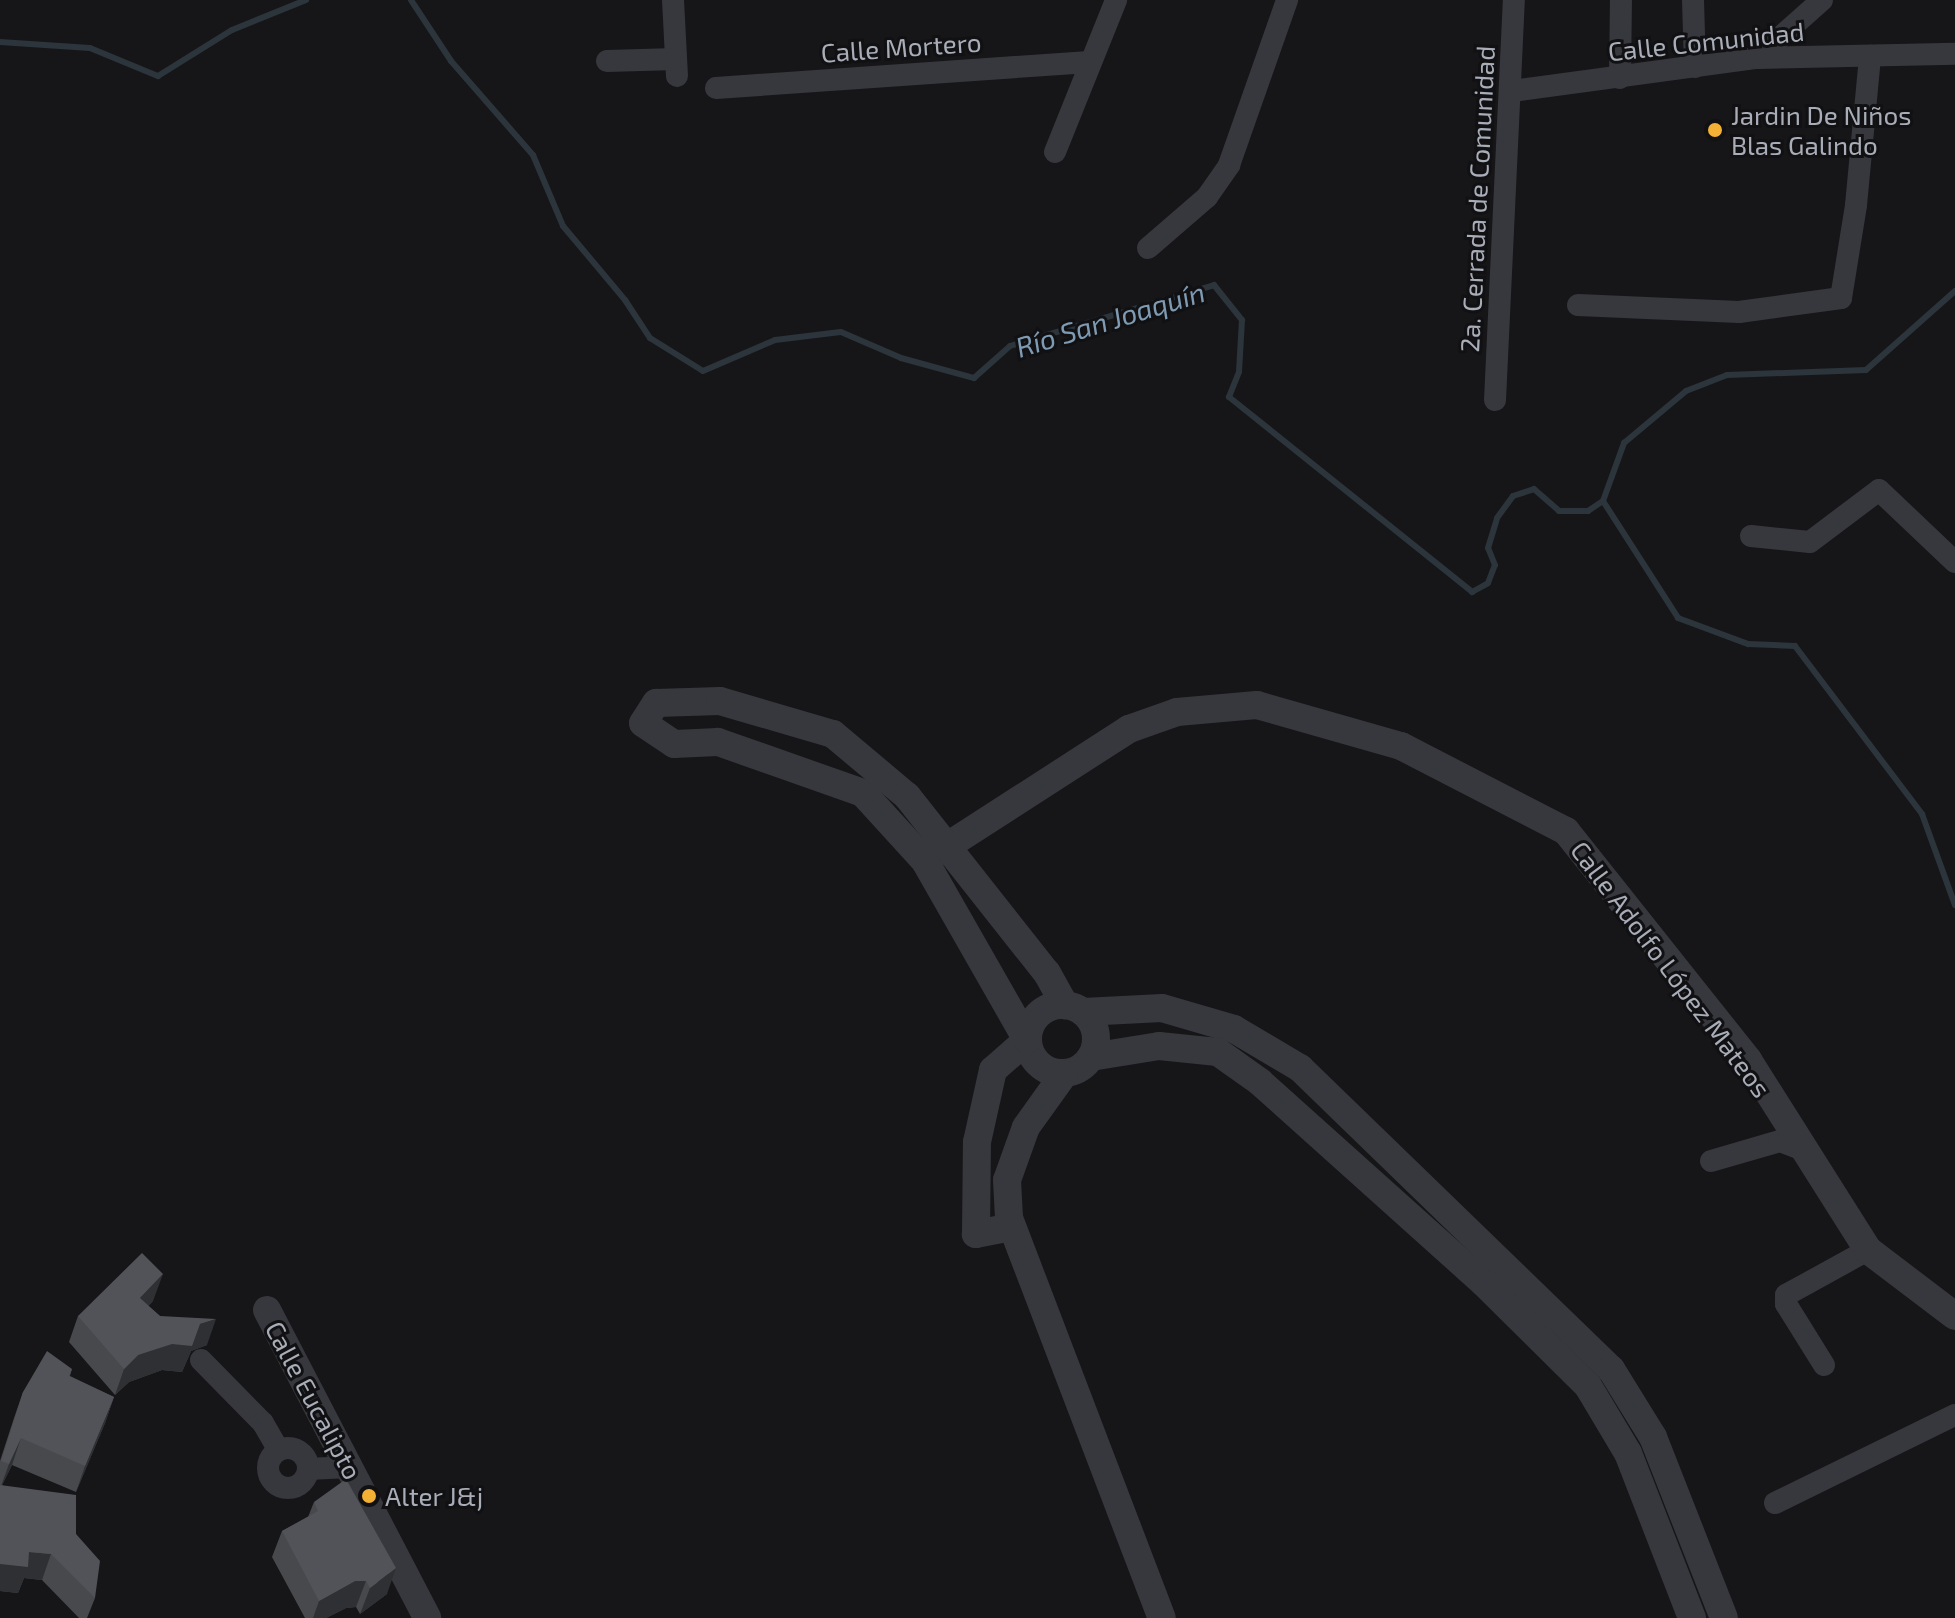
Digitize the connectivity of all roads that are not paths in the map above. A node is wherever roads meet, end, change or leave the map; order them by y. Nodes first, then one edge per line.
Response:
1 (673, 0) edge
2 (1116, 0) edge
3 (1287, 0) edge
4 (1514, 0) edge
5 (1621, 0) edge
6 (1693, 0) edge
7 (1793, 0) edge
8 (1822, 0) edge
9 (1793, 26) junction
10 (1955, 54) edge
11 (1870, 56) junction
12 (1757, 58) junction
13 (607, 61) dead end
14 (1089, 62) junction
15 (1695, 67) junction
16 (1620, 78) junction
17 (716, 88) dead end
18 (1512, 91) junction
19 (1055, 152) dead end
20 (1148, 248) dead end
21 (1578, 305) dead end
22 (1495, 400) dead end
23 (1751, 536) dead end
24 (1955, 562) edge
25 (948, 845) junction
26 (925, 861) junction
27 (1074, 1009) junction
28 (1027, 1040) junction
29 (1091, 1057) junction
30 (1064, 1074) junction
31 (1803, 1150) junction
32 (1711, 1161) dead end
33 (1012, 1227) junction
34 (1868, 1250) junction
35 (267, 1310) dead end
36 (1955, 1316) edge
37 (201, 1360) dead end
38 (1824, 1365) dead end
39 (1955, 1415) edge
40 (278, 1449) junction
41 (349, 1467) junction
42 (308, 1469) junction
43 (1775, 1503) dead end
44 (427, 1618) edge
45 (1162, 1618) edge
46 (1692, 1618) edge
47 (1724, 1618) edge

1 - 13 street
2 - 14 street
3 - 20 street
4 - 18 street, 2a. Cerrada de Comunidad
5 - 16 street
6 - 15 street
7 - 9 street
8 - 9 street
9 - 12 street
10 - 11 street, Calle Comunidad
11 - 12 street, Calle Comunidad
11 - 21 street
12 - 15 street, Calle Comunidad
14 - 17 street, Calle Mortero
14 - 19 street
15 - 16 street, Calle Comunidad
16 - 18 street, Calle Comunidad
18 - 22 street, 2a. Cerrada de Comunidad
23 - 24 street
25 - 26 street, Calle Adolfo López Mateos
25 - 26 street
25 - 27 street
25 - 31 street, Calle Adolfo López Mateos
26 - 28 street
27 - 28 street
27 - 29 street
27 - 47 street
28 - 30 street
28 - 33 street
29 - 30 street
29 - 46 street
30 - 33 street
31 - 32 street
31 - 34 street, Calle Adolfo López Mateos
33 - 45 street
34 - 36 street, Calle Adolfo López Mateos
34 - 38 street
35 - 41 street, Calle Eucalipto
37 - 40 street
39 - 43 street
40 - 42 street
40 - 42 street
41 - 42 street
41 - 44 street, Calle Eucalipto

